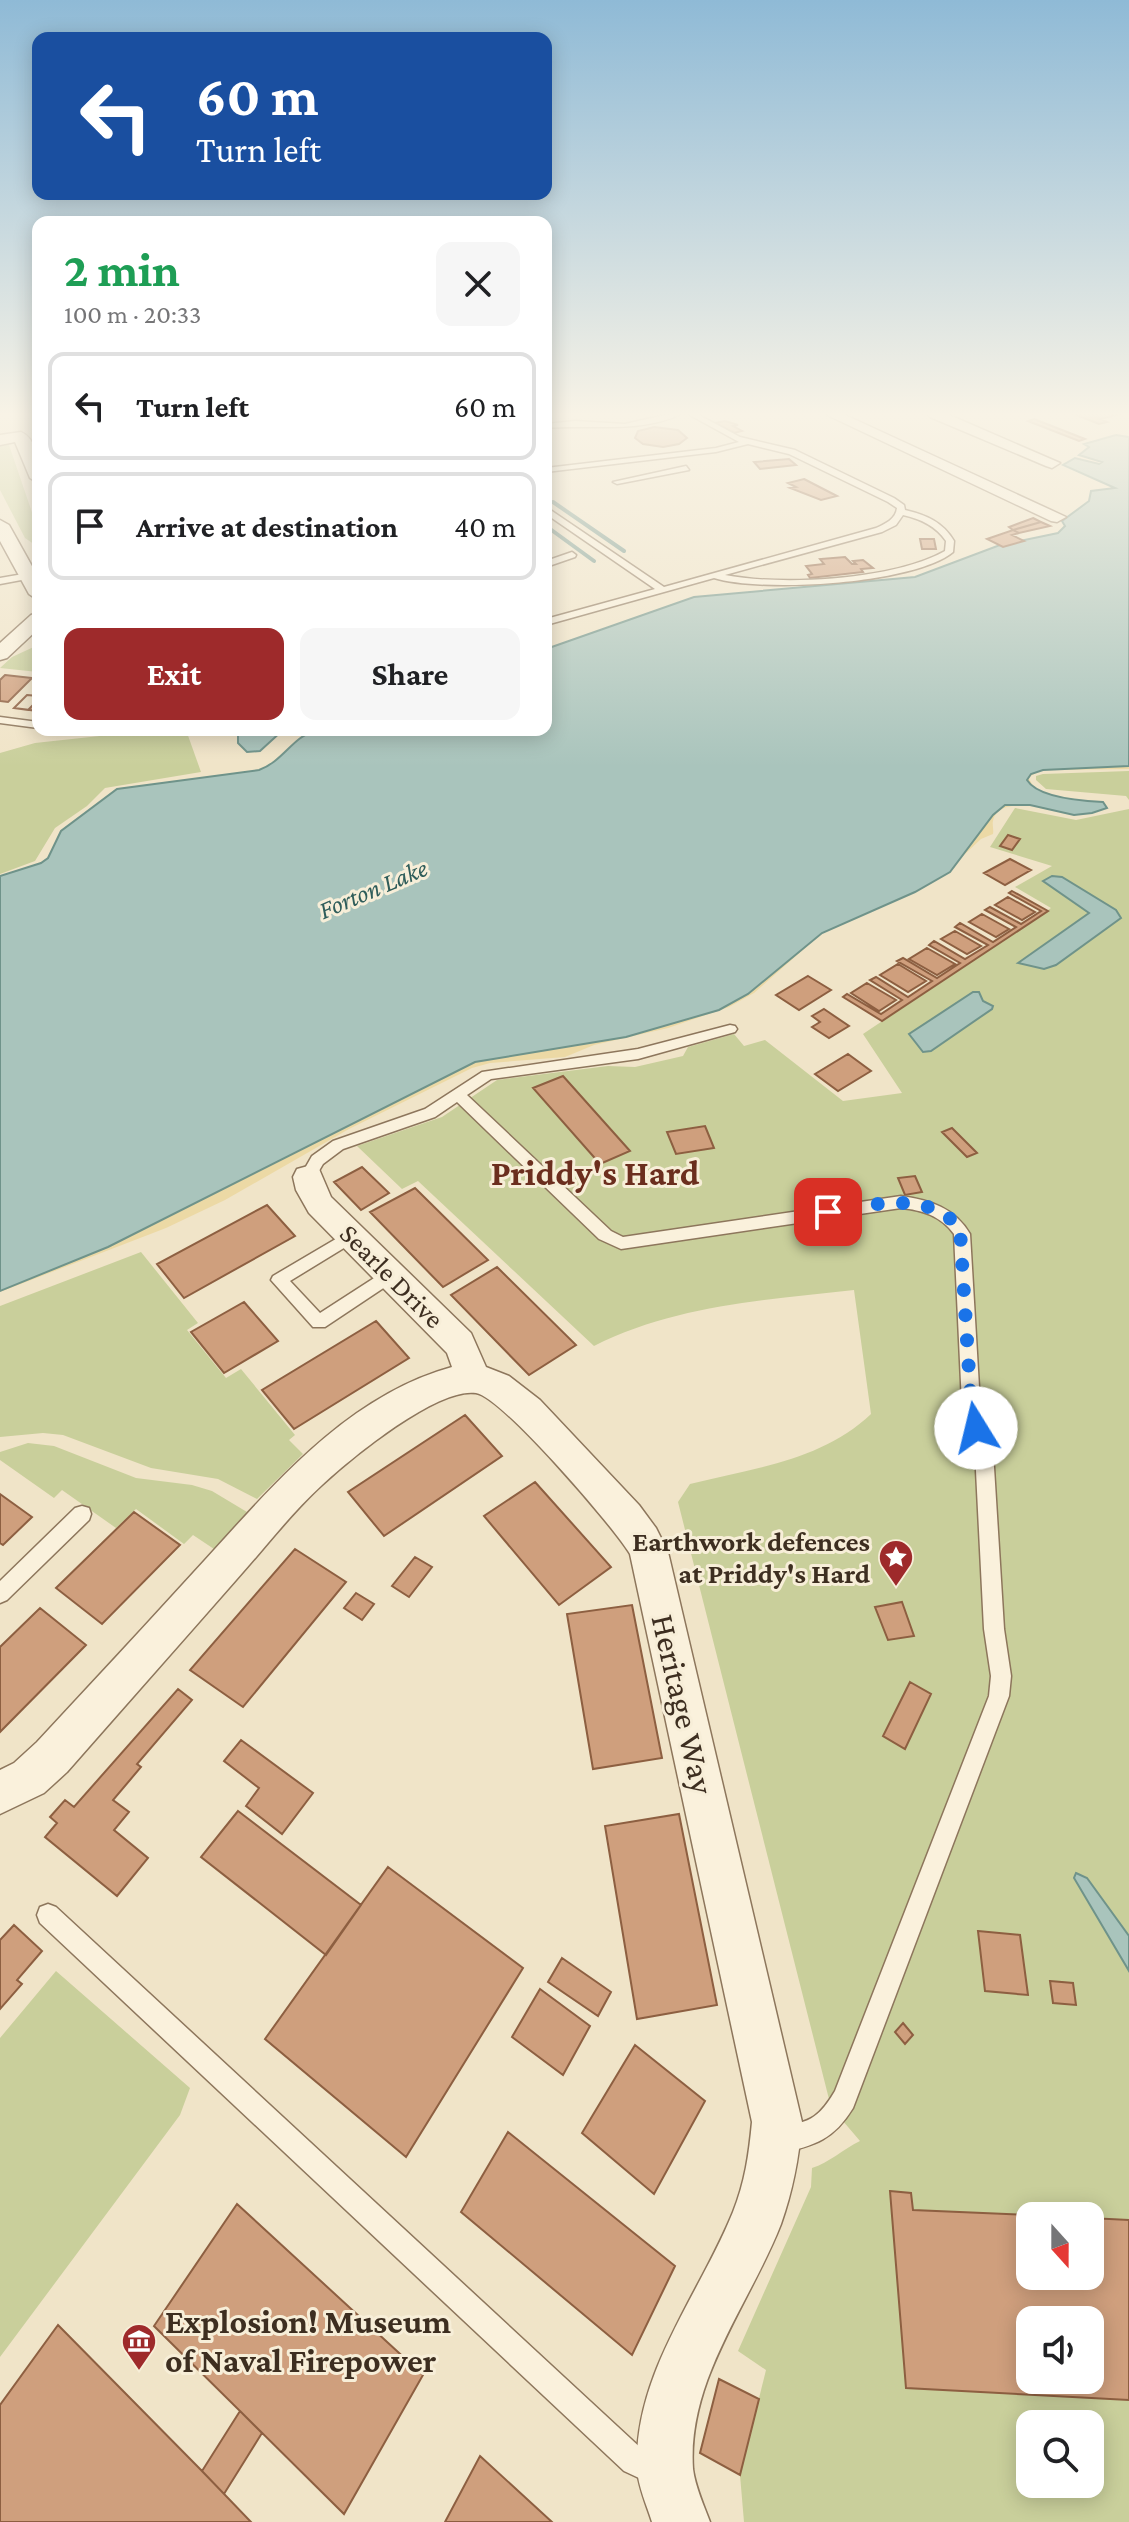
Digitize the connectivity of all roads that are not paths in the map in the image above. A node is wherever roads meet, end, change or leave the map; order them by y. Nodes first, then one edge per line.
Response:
1 (4, 532) edge
2 (578, 532) edge
3 (870, 532) edge
4 (944, 532) edge
5 (32, 552) edge
6 (17, 555) junction
7 (572, 555) dead end
8 (552, 562) edge
9 (715, 575) junction
10 (29, 576) junction
11 (0, 581) edge
12 (32, 582) edge
13 (660, 588) junction
14 (552, 620) edge
15 (32, 625) edge
16 (0, 654) edge
17 (0, 720) edge
18 (32, 724) edge
19 (730, 1029) dead end
20 (458, 1095) junction
21 (308, 1177) joint
22 (351, 1236) junction
23 (391, 1275) junction
24 (472, 1379) junction
25 (82, 1514) dead end
26 (0, 1594) edge
27 (0, 1793) edge
28 (48, 1915) dead end
29 (778, 2141) junction
30 (666, 2477) junction
31 (681, 2522) edge

1 - 6 street
2 - 13 lane
3 - 9 lane
4 - 9 lane
5 - 6 street
6 - 10 street
7 - 8 lane
9 - 13 lane
10 - 11 lane
10 - 12 street
13 - 14 lane
15 - 16 street
17 - 18 lane
19 - 20 lane
20 - 21 lane
20 - 29 lane
21 - 22 street, Searle Drive
22 - 23 street, Searle Drive
22 - 23 lane
23 - 24 street, Searle Drive
24 - 27 street
24 - 29 street, Heritage Way
25 - 26 lane
28 - 30 lane
29 - 30 street, Heritage Way
30 - 31 street, Heritage Way

